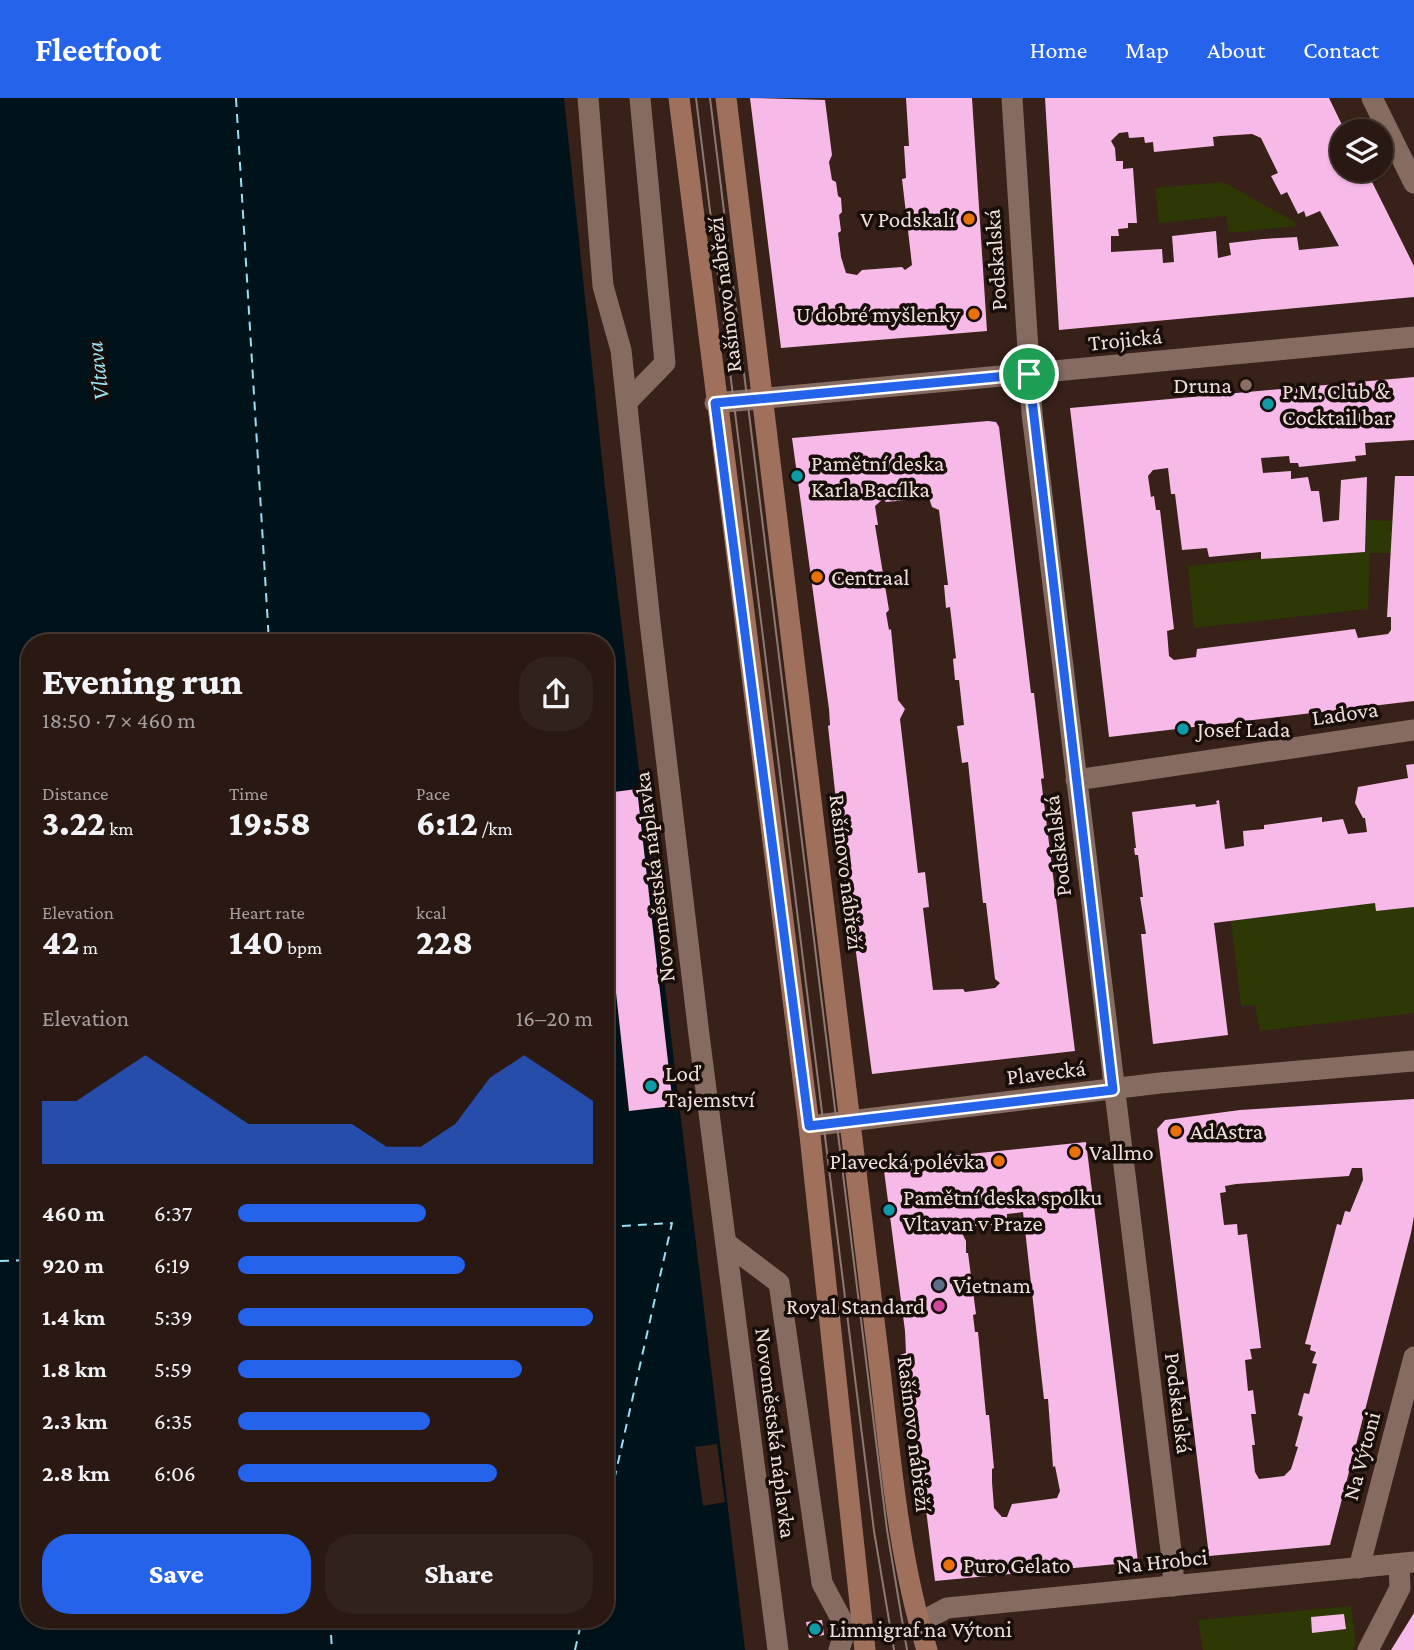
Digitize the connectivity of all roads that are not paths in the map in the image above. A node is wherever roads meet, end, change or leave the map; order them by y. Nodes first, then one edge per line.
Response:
1 (588, 98) edge
2 (640, 98) edge
3 (679, 98) edge
4 (726, 98) edge
5 (1012, 98) edge
6 (1372, 98) edge
7 (1414, 183) edge
8 (1414, 337) edge
9 (1029, 374) junction
10 (762, 397) junction
11 (627, 402) junction
12 (715, 403) junction
13 (1414, 730) edge
14 (1076, 780) junction
15 (1414, 1061) edge
16 (1113, 1090) junction
17 (852, 1121) junction
18 (809, 1126) junction
19 (726, 1243) junction
20 (1414, 1357) edge
21 (1406, 1563) edge
22 (1359, 1568) junction
23 (1173, 1586) junction
24 (919, 1623) junction
25 (778, 1650) edge
26 (839, 1650) edge
27 (865, 1650) edge
28 (927, 1650) edge
29 (1368, 1650) edge

1 - 11 street, Novoměstská náplavka
2 - 11 street
3 - 12 main road, Rašínovo nábřeží
4 - 10 main road, Rašínovo nábřeží
5 - 9 street, Podskalská
6 - 7 street
8 - 9 street, Trojická
9 - 10 street, Trojická
9 - 14 street, Podskalská
10 - 12 street, Trojická
10 - 17 main road, Rašínovo nábřeží
11 - 19 street, Novoměstská náplavka
12 - 18 main road, Rašínovo nábřeží
13 - 14 street, Ladova
14 - 16 street, Podskalská
15 - 16 street, Plavecká
16 - 17 street, Plavecká
16 - 23 street, Podskalská
17 - 18 street, Plavecká
17 - 24 main road, Rašínovo nábřeží
18 - 27 main road, Rašínovo nábřeží
19 - 25 street, Novoměstská náplavka
19 - 26 street
20 - 22 street, Na Výtoni
21 - 22 street, Na Hrobci
21 - 29 street
22 - 23 street, Na Hrobci
23 - 24 street, Na Hrobci
24 - 28 main road, Rašínovo nábřeží

